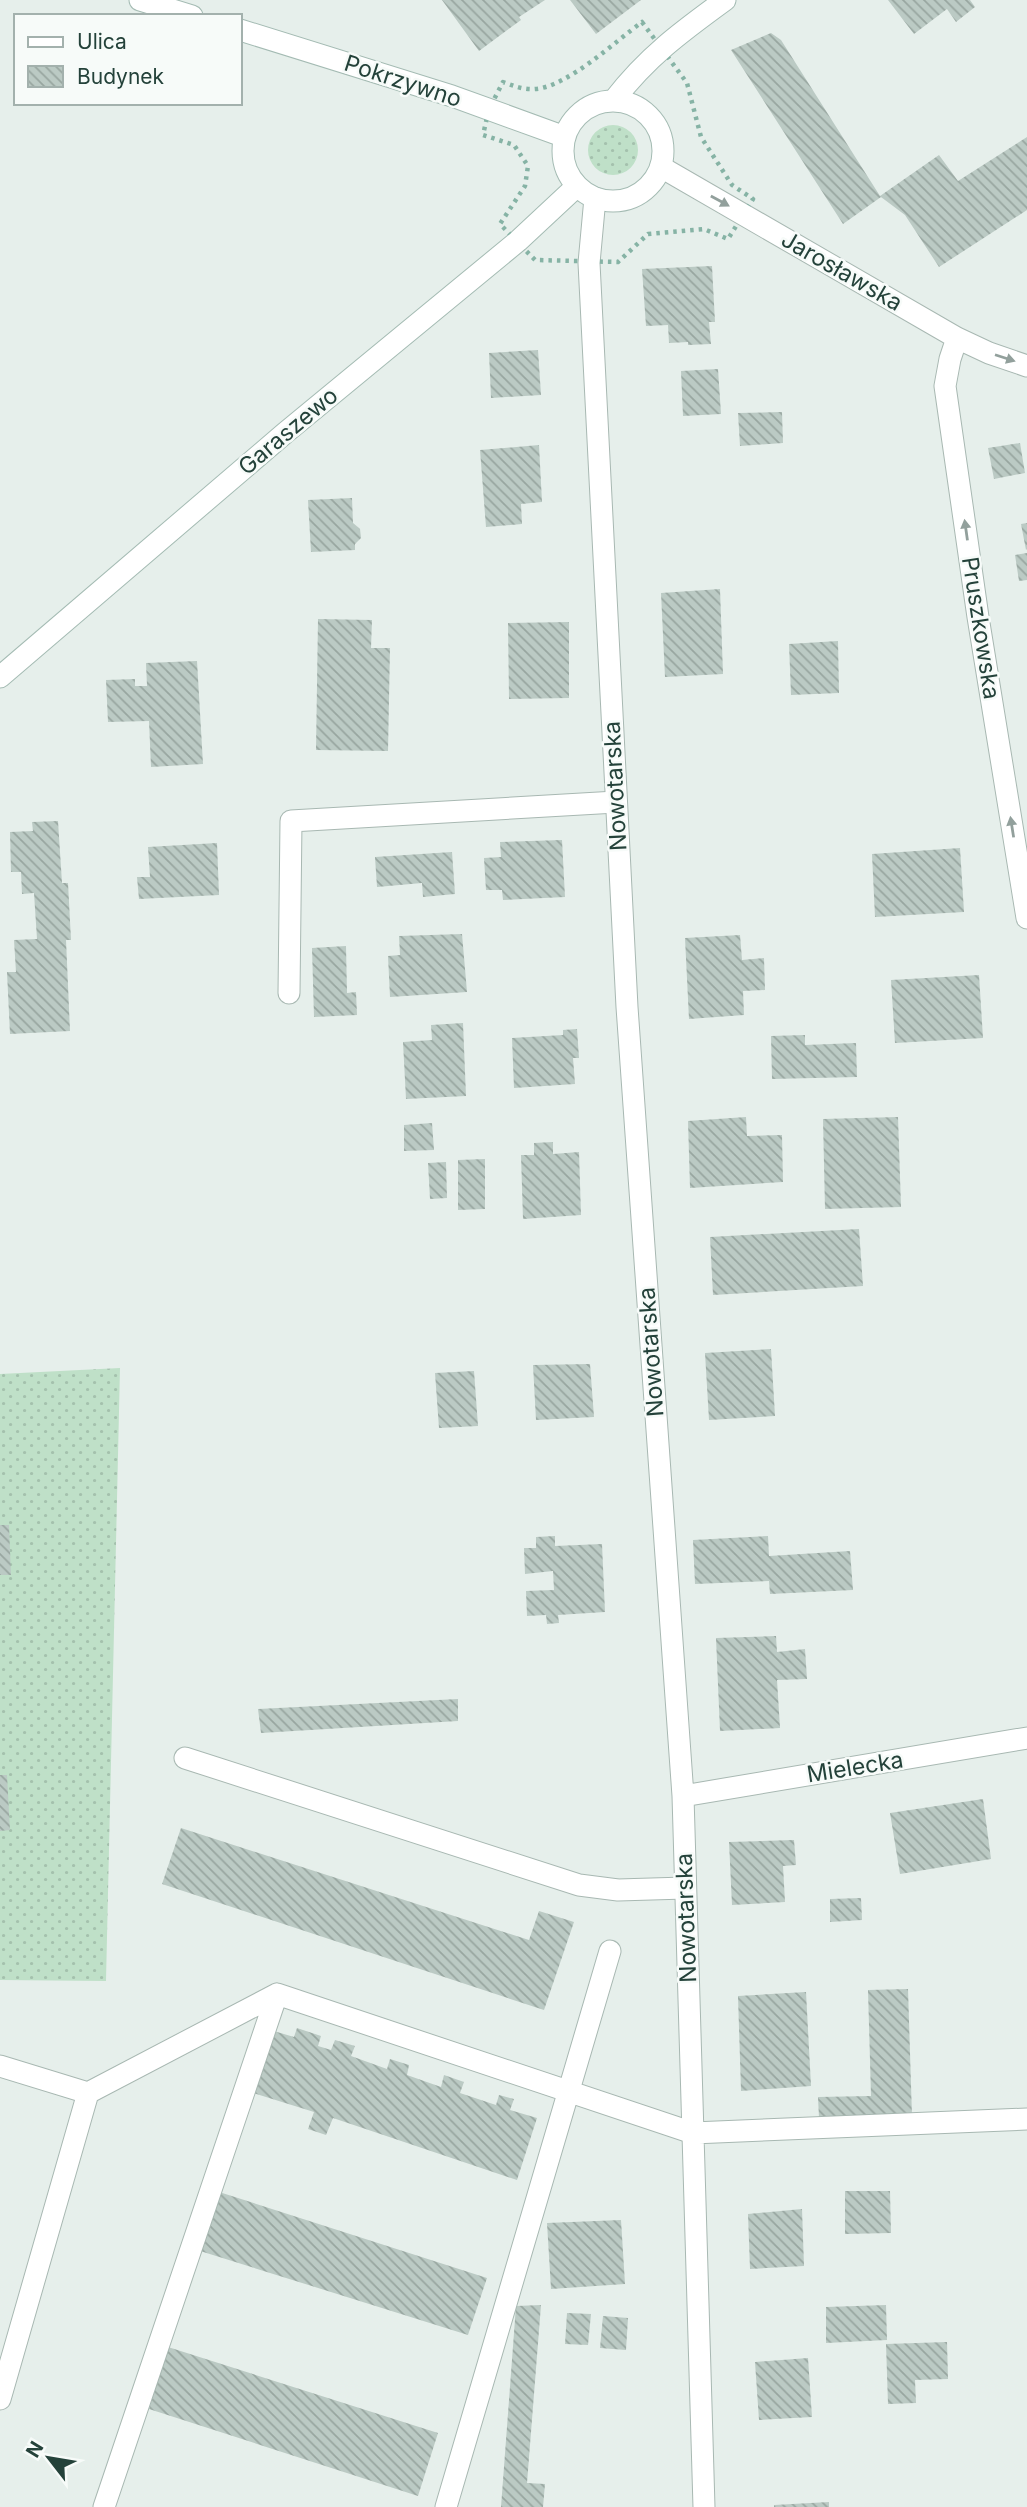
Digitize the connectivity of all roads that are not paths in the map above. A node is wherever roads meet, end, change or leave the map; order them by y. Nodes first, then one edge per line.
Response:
1 (140, 0) edge
2 (724, 0) edge
3 (186, 14) edge
4 (242, 31) edge
5 (614, 100) junction
6 (565, 136) junction
7 (661, 167) junction
8 (577, 186) junction
9 (596, 198) junction
10 (957, 338) junction
11 (1027, 366) edge
12 (0, 677) edge
13 (616, 802) junction
14 (1027, 918) edge
15 (289, 993) dead end
16 (1027, 1738) edge
17 (185, 1758) dead end
18 (683, 1796) junction
19 (685, 1888) junction
20 (610, 1951) dead end
21 (277, 1994) junction
22 (0, 2066) edge
23 (569, 2091) junction
24 (88, 2092) junction
25 (1027, 2119) edge
26 (693, 2133) junction
27 (0, 2399) edge
28 (104, 2507) edge
29 (446, 2507) edge
30 (704, 2507) edge

1 - 3 street
2 - 5 street
4 - 6 street, Pokrzywno
5 - 6 street
5 - 7 street
6 - 8 street
7 - 9 street
7 -> 10 street, Jarosławska
8 - 9 street
8 - 12 street, Garaszewo
9 - 13 street, Nowotarska
10 -> 11 street, Jarosławska
14 -> 10 street, Pruszkowska
13 - 15 street
13 - 18 street, Nowotarska
16 - 18 street, Mielecka
17 - 19 street
18 - 19 street, Nowotarska
19 - 26 street, Nowotarska
20 - 23 street
21 - 23 street
21 - 24 street
21 - 28 street
22 - 24 street
23 - 26 street
23 - 29 street
24 - 27 street
25 - 26 street
26 - 30 street, Nowotarska

